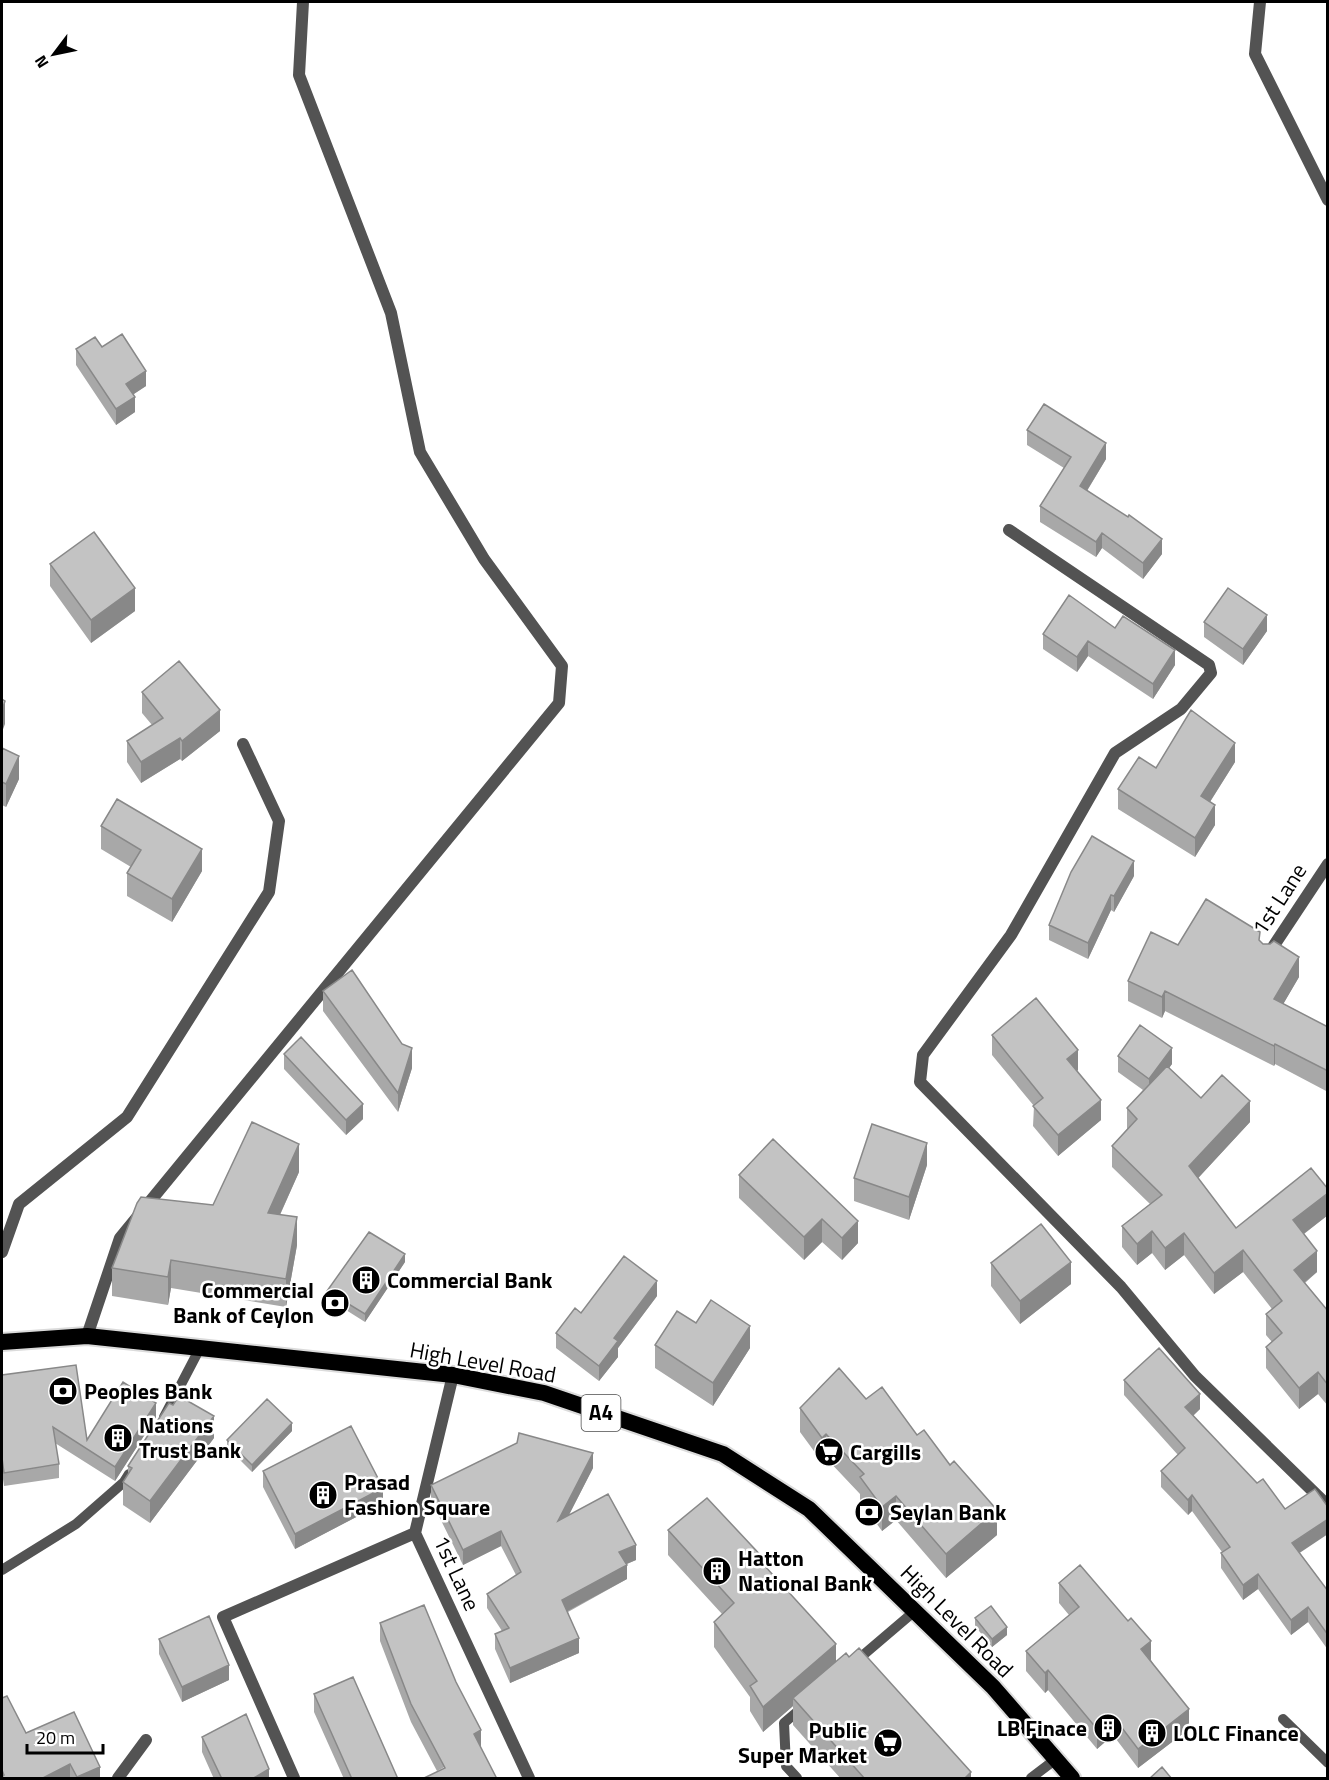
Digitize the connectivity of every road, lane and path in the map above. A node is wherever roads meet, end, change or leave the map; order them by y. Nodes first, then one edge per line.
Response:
1 (303, 2) edge
2 (1260, 2) edge
3 (1328, 200) edge
4 (1009, 531) dead end
5 (243, 744) dead end
6 (1328, 864) edge
7 (1267, 957) edge
8 (2, 1252) edge
9 (87, 1336) junction
10 (2, 1342) edge
11 (200, 1348) junction
12 (453, 1375) junction
13 (156, 1432) edge
14 (137, 1462) edge
15 (1328, 1506) edge
16 (415, 1533) junction
17 (2, 1570) edge
18 (916, 1610) junction
19 (846, 1670) edge
20 (810, 1700) edge
21 (1283, 1719) dead end
22 (146, 1740) dead end
23 (1056, 1759) junction
24 (1328, 1763) edge
25 (118, 1779) edge
26 (294, 1779) edge
27 (529, 1779) edge
28 (797, 1779) edge
29 (1031, 1779) edge
30 (1072, 1779) edge

1 - 9 street
2 - 3 street
4 - 15 street
5 - 8 street
6 - 7 street, 1st Lane
9 - 10 highway, High Level Road / A4
9 - 11 highway, High Level Road / A4
11 - 12 highway, High Level Road / A4
11 - 13 lane
12 - 16 street, 1st Lane
12 - 18 highway, High Level Road / A4
14 - 17 lane
16 - 26 street
16 - 27 street, 1st Lane
18 - 19 lane
18 - 23 highway, High Level Road / A4
20 - 28 lane
21 - 24 lane
22 - 25 street
23 - 29 lane
23 - 30 highway, High Level Road / A4

